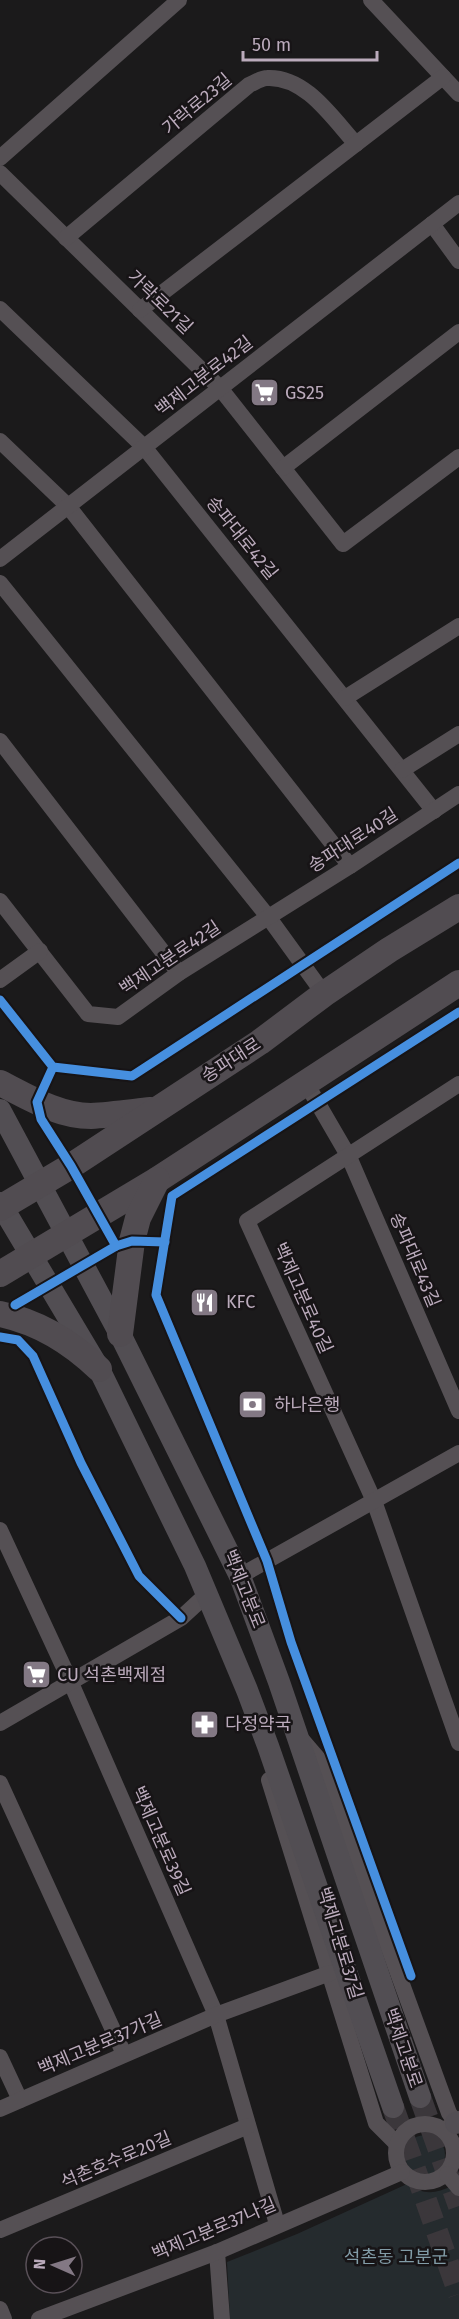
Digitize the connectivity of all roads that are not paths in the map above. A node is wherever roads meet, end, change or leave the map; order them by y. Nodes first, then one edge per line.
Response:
1 (179, 0) edge
2 (371, 0) edge
3 (443, 77) junction
4 (459, 94) edge
5 (356, 144) junction
6 (0, 158) edge
7 (0, 173) edge
8 (459, 203) edge
9 (432, 224) junction
10 (66, 238) junction
11 (459, 261) edge
12 (0, 309) edge
13 (140, 310) junction
14 (459, 332) edge
15 (220, 388) junction
16 (0, 441) edge
17 (144, 447) junction
18 (459, 457) edge
19 (283, 468) junction
20 (68, 506) junction
21 (0, 559) edge
22 (0, 583) edge
23 (459, 626) edge
24 (345, 698) junction
25 (459, 734) edge
26 (0, 741) edge
27 (402, 770) junction
28 (459, 794) edge
29 (434, 811) junction
30 (350, 866) junction
31 (0, 901) edge
32 (459, 907) edge
33 (269, 918) junction
34 (40, 951) junction
35 (179, 973) junction
36 (0, 980) edge
37 (459, 983) edge
38 (324, 994) junction
39 (0, 1083) edge
40 (306, 1083) junction
41 (458, 1086) edge
42 (155, 1109) junction
43 (0, 1110) edge
44 (349, 1157) junction
45 (157, 1180) junction
46 (39, 1184) junction
47 (1, 1206) edge
48 (67, 1233) junction
49 (32, 1255) junction
50 (0, 1274) edge
51 (0, 1314) edge
52 (120, 1334) junction
53 (99, 1369) junction
54 (459, 1411) edge
55 (459, 1453) edge
56 (374, 1501) junction
57 (0, 1530) edge
58 (240, 1576) junction
59 (206, 1595) junction
60 (71, 1683) junction
61 (0, 1723) edge
62 (296, 1734) junction
63 (459, 1743) edge
64 (268, 1746) junction
65 (0, 1783) edge
66 (330, 1973) junction
67 (216, 2015) junction
68 (124, 2054) junction
69 (0, 2057) edge
70 (420, 2097) tunnel mouth
71 (20, 2100) junction
72 (393, 2107) tunnel mouth
73 (0, 2109) edge
74 (453, 2125) edge
75 (248, 2126) junction
76 (397, 2144) junction
77 (402, 2172) junction
78 (447, 2174) junction
79 (459, 2188) edge
80 (277, 2224) junction
81 (0, 2230) edge
82 (217, 2252) junction
83 (0, 2309) edge
84 (4, 2319) edge
85 (39, 2319) edge
86 (222, 2319) edge

1 - 6 street
2 - 3 street
3 - 4 street
3 - 5 street
5 - 10 street, 가락로23길
5 - 13 street
7 - 10 street, 가락로21길
8 - 9 street, 백제고분로42길
9 - 11 street
9 - 15 street, 백제고분로42길
10 - 13 street, 가락로21길
12 - 17 street, 송파대로42길
13 - 15 street, 가락로21길
14 - 19 street
15 - 17 street, 백제고분로42길
15 - 19 street, 가락로21길
16 - 20 street
17 - 20 street, 백제고분로42길
17 - 24 street, 송파대로42길
18 - 19 street, 가락로21길
20 - 21 street, 백제고분로42길
20 - 30 street
22 - 33 street
23 - 24 street
24 - 27 street, 송파대로42길
25 - 27 street
26 - 35 street
27 - 29 street, 송파대로42길
28 - 29 street, 송파대로40길
29 - 30 street, 송파대로40길
30 - 33 street, 송파대로40길
31 - 34 street, 백제고분로42길
32 - 38 main road, 송파대로
33 - 35 street, 백제고분로42길
33 - 38 street
34 - 35 street, 백제고분로42길
34 - 36 street
37 - 40 main road
38 - 42 main road, 송파대로
39 - 42 main road
40 - 44 street, 송파대로43길
40 - 45 main road
41 - 44 street
42 - 46 main road, 송파대로
43 - 46 main road, 백제고분로
44 - 54 street, 송파대로43길
44 - 56 street, 백제고분로40길
45 - 48 main road
45 - 52 main road
46 - 47 main road, 송파대로
46 - 48 main road, 백제고분로
47 - 49 main road, 백제고분로
48 - 49 main road
48 - 52 main road, 백제고분로
49 - 50 main road
49 - 53 main road, 백제고분로
51 - 53 main road
52 - 58 main road, 백제고분로
53 - 59 main road, 백제고분로
55 - 56 street
56 - 58 street
56 - 63 street, 백제고분로40길
57 - 60 street, 백제고분로39길
58 - 62 main road, 백제고분로
59 - 60 street
59 - 64 main road, 백제고분로
60 - 61 street
60 - 67 street, 백제고분로39길
62 - 70 main road, 백제고분로
62 - 74 street
64 - 66 street, 백제고분로37길
64 - 72 main road, 백제고분로
65 - 68 street
66 - 67 street, 백제고분로37가길
66 - 76 street, 백제고분로37길
67 - 68 street, 백제고분로37가길
67 - 75 street
68 - 71 street, 백제고분로37가길
69 - 71 street
71 - 73 street, 백제고분로37가길
74 - 76 street
74 - 78 street
75 - 80 street
75 - 81 street, 석촌호수로20길
76 - 77 street
77 - 78 street
77 - 80 street, 백제고분로37나길
78 - 79 street
80 - 82 street, 백제고분로37나길
82 - 85 street, 백제고분로37나길
82 - 86 street
83 - 84 street

